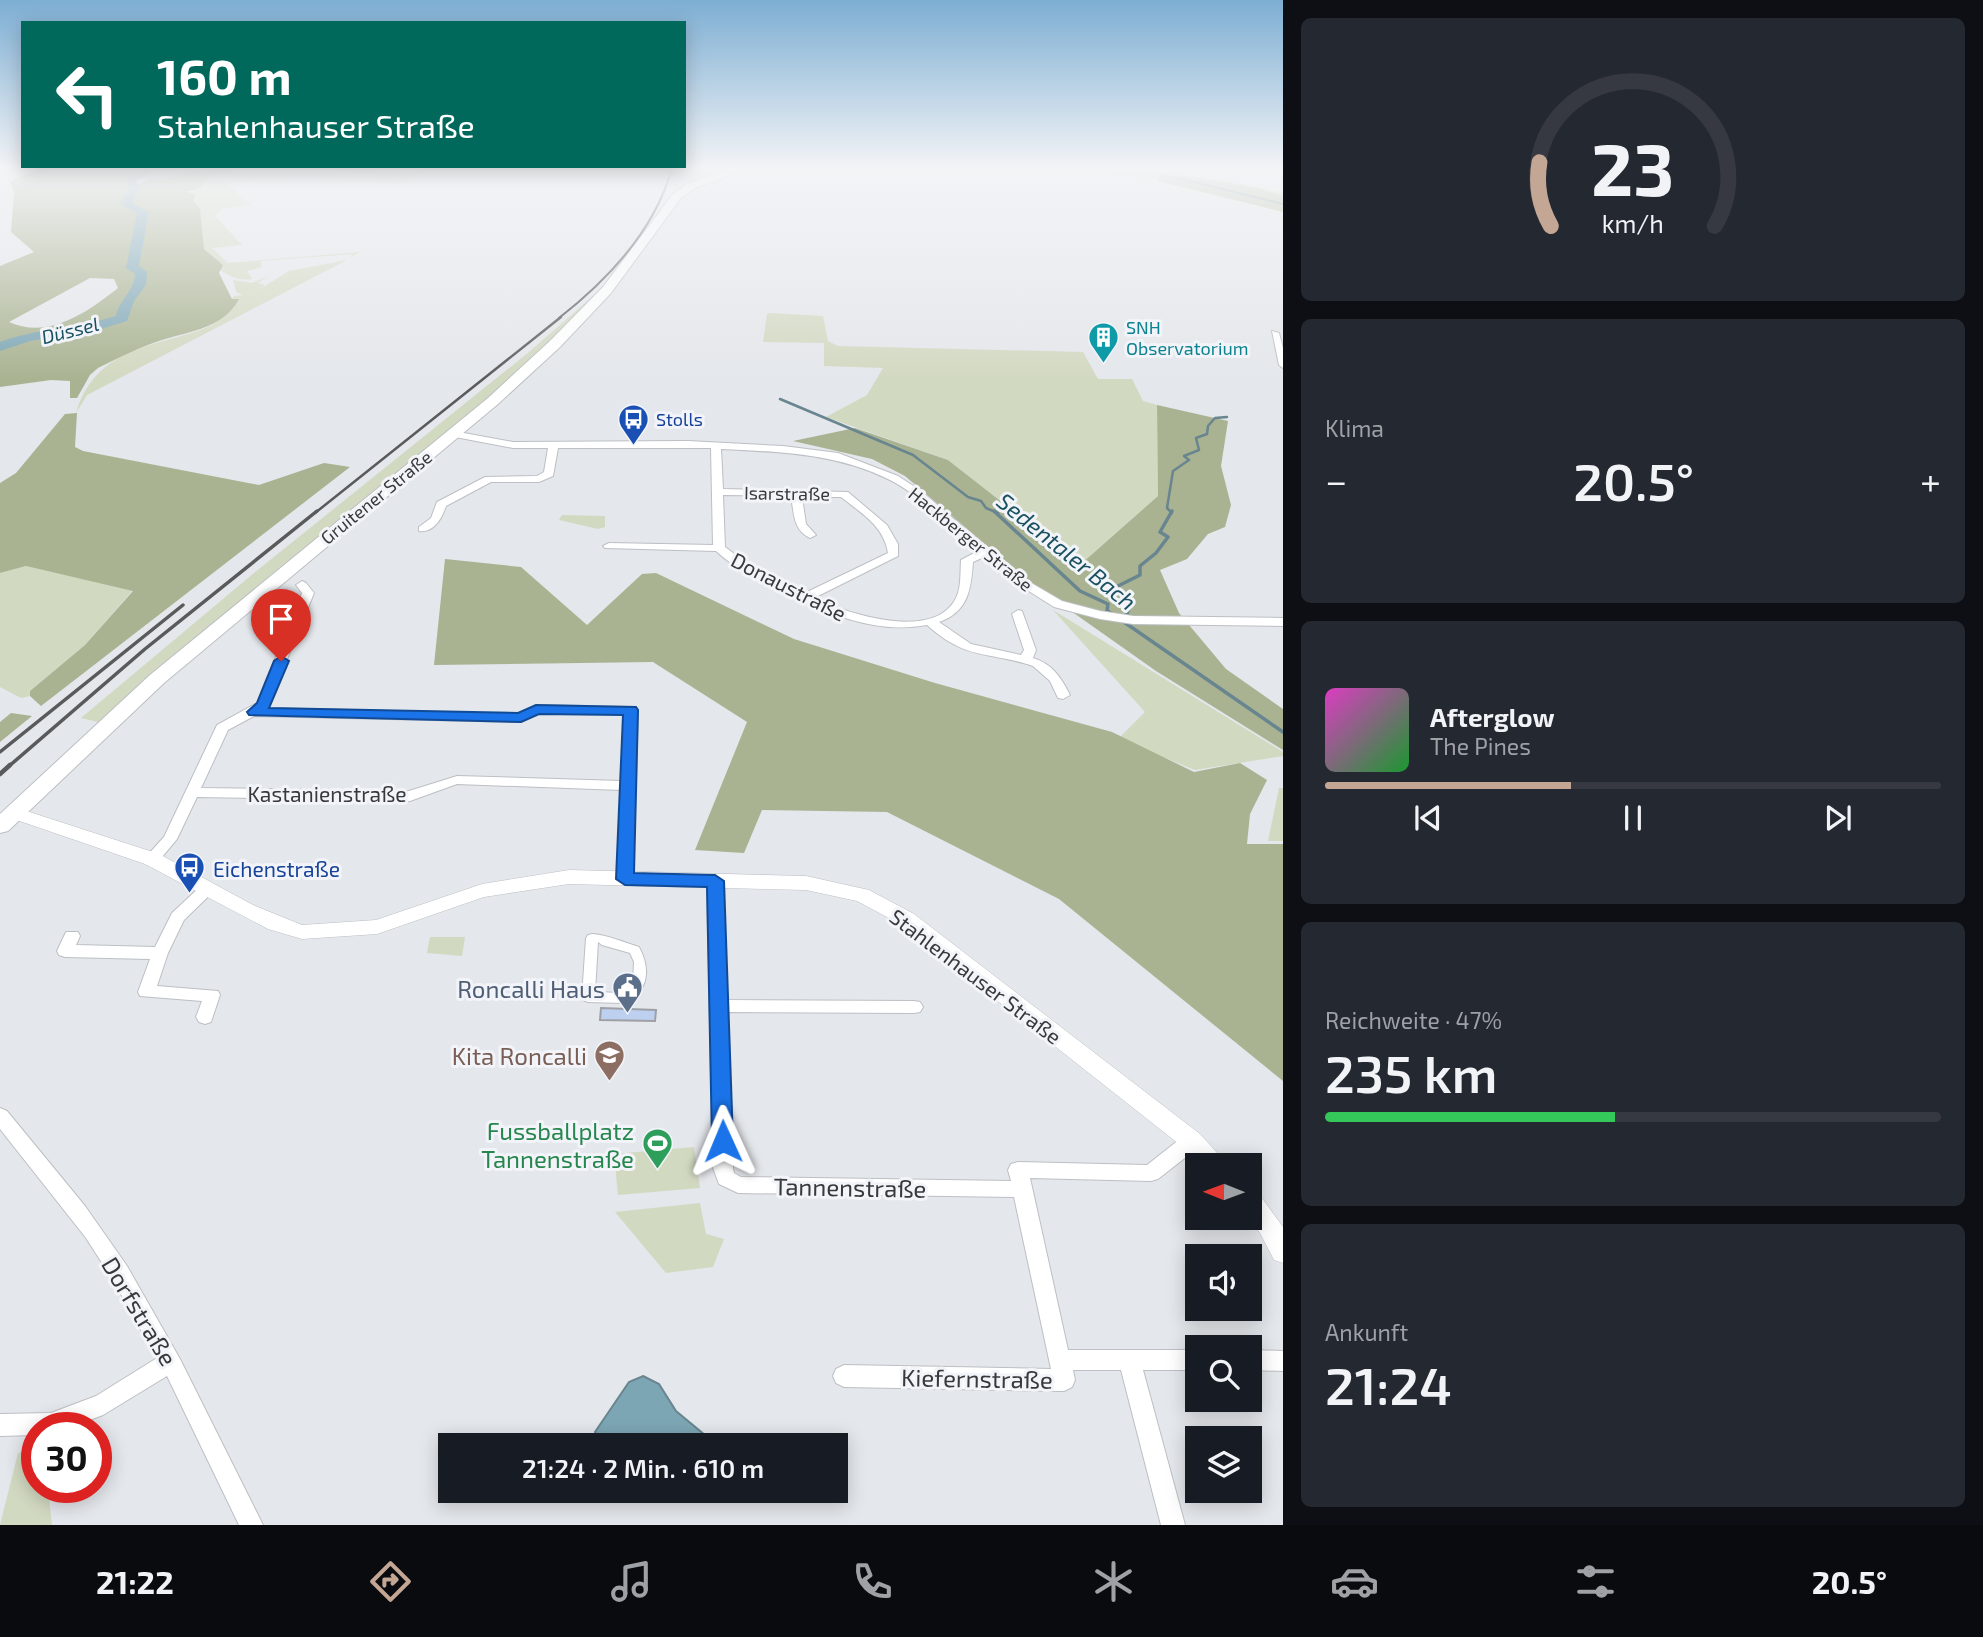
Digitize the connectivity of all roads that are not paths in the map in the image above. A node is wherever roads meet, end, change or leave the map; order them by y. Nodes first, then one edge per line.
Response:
1 (646, 239) edge
2 (1278, 337) edge
3 (1283, 365) edge
4 (453, 434) junction
5 (553, 445) junction
6 (716, 446) junction
7 (717, 492) junction
8 (796, 493) junction
9 (424, 529) dead end
10 (810, 535) dead end
11 (609, 546) dead end
12 (719, 548) junction
13 (985, 552) junction
14 (302, 585) dead end
15 (804, 598) junction
16 (1018, 614) dead end
17 (931, 622) junction
18 (1283, 622) edge
19 (1026, 659) junction
20 (1063, 695) dead end
21 (255, 712) junction
22 (627, 786) junction
23 (193, 792) junction
24 (7, 820) edge
25 (152, 859) junction
26 (625, 879) junction
27 (715, 881) junction
28 (208, 890) junction
29 (72, 936) dead end
30 (160, 953) junction
31 (624, 998) joint
32 (720, 1006) junction
33 (914, 1007) dead end
34 (205, 1017) dead end
35 (0, 1116) edge
36 (1192, 1141) junction
37 (1204, 1153) edge
38 (1022, 1189) junction
39 (1262, 1216) edge
40 (1283, 1252) edge
41 (1129, 1359) junction
42 (1060, 1360) junction
43 (1185, 1360) edge
44 (1262, 1360) edge
45 (1283, 1361) edge
46 (170, 1362) junction
47 (844, 1376) dead end
48 (0, 1426) edge
49 (251, 1525) edge
50 (1173, 1525) edge

1 - 4 main road, Gruitener Straße
2 - 3 street
4 - 5 street, Hackberger Straße
4 - 24 main road, Gruitener Straße
5 - 6 street, Hackberger Straße
5 - 9 street
6 - 7 street, Donaustraße
6 - 13 street, Hackberger Straße
7 - 8 street, Isarstraße
7 - 12 street, Donaustraße
8 - 10 street
8 - 15 street, Isarstraße
11 - 12 street, Donaustraße
12 - 15 street, Donaustraße
13 - 17 street
13 - 18 street, Hackberger Straße
14 - 21 street
15 - 17 street, Donaustraße
16 - 19 street
17 - 19 street
19 - 20 street
21 - 22 street
21 - 23 street
22 - 23 street, Kastanienstraße
22 - 26 street
23 - 25 street
24 - 25 street, Stahlenhauser Straße
25 - 28 street, Stahlenhauser Straße
26 - 27 street, Stahlenhauser Straße
26 - 28 street, Stahlenhauser Straße
27 - 32 street, Tannenstraße
27 - 36 street, Stahlenhauser Straße
28 - 30 street
29 - 30 street
30 - 34 street
31 - 31 street
32 - 33 street
32 - 38 street, Tannenstraße
35 - 46 street, Dorfstraße
36 - 37 street, Stahlenhauser Straße
36 - 38 street
38 - 42 street
39 - 40 street
41 - 42 street, Kiefernstraße
41 - 43 street, Kiefernstraße
41 - 50 street
42 - 47 street, Kiefernstraße
44 - 45 street
46 - 48 street
46 - 49 street, Dorfstraße

